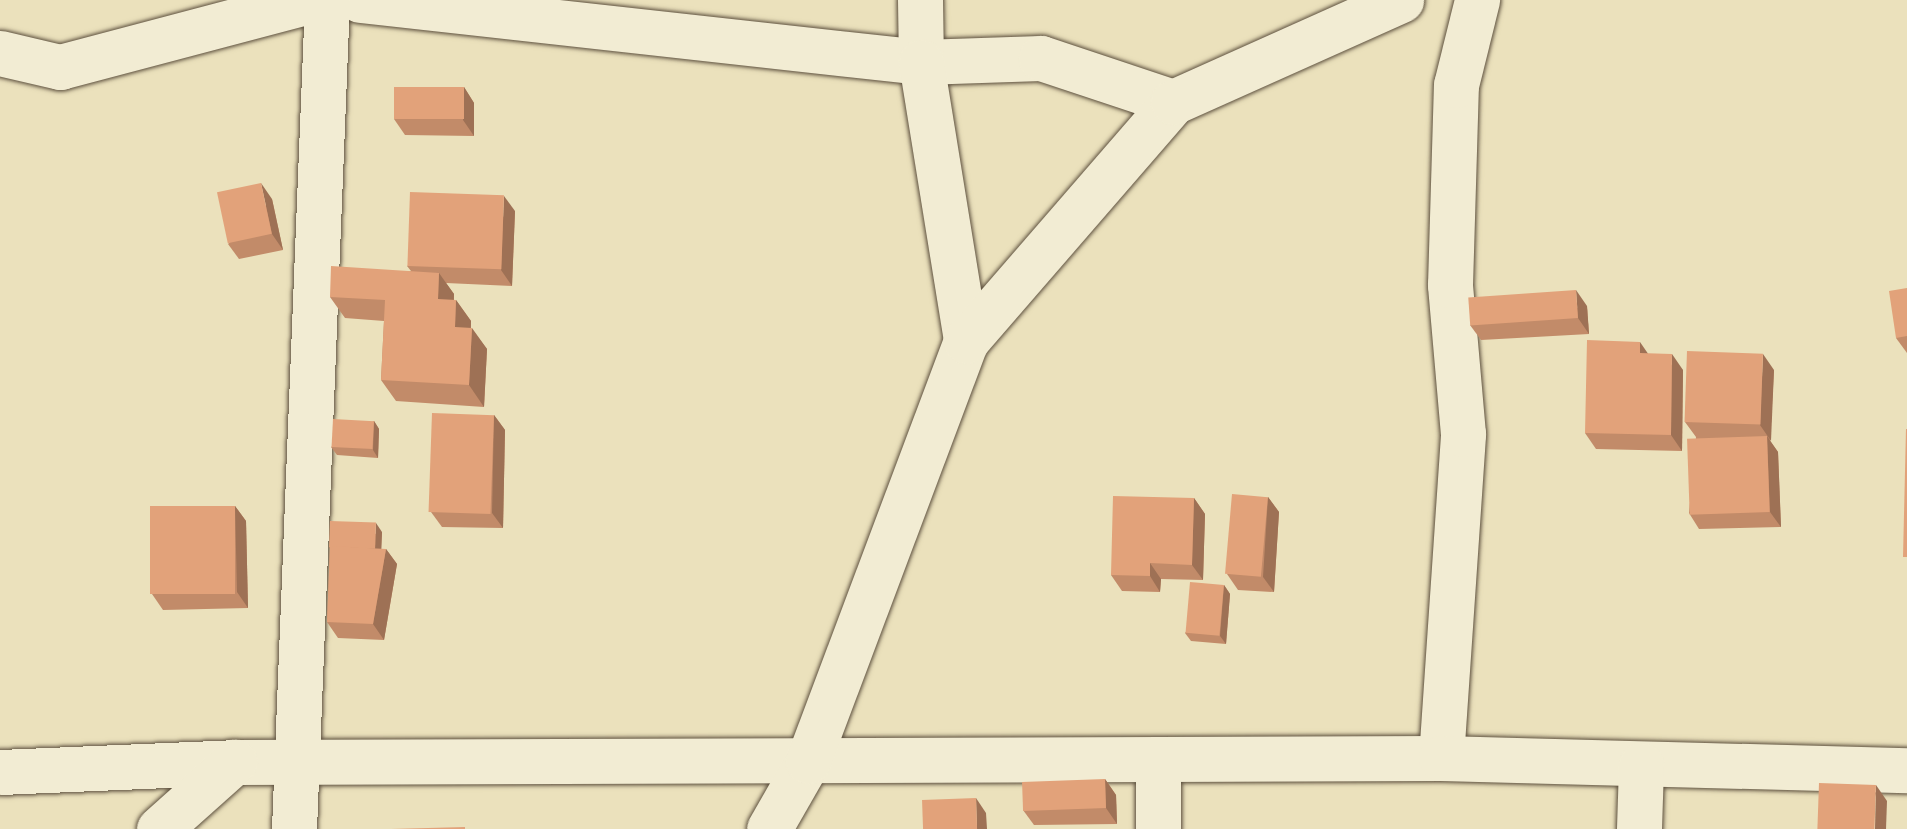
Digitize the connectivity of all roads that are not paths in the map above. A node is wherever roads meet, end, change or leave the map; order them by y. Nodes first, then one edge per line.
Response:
1 (314, 0) edge
2 (327, 0) edge
3 (360, 0) edge
4 (920, 0) edge
5 (1401, 0) edge
6 (1476, 0) edge
7 (0, 53) edge
8 (920, 62) junction
9 (1173, 102) junction
10 (966, 341) junction
11 (1158, 758) junction
12 (1441, 758) junction
13 (808, 761) junction
14 (234, 762) junction
15 (302, 763) junction
16 (1641, 765) junction
17 (1907, 770) edge
18 (0, 772) edge
19 (159, 829) edge
20 (294, 829) edge
21 (769, 829) edge
22 (1158, 829) edge
23 (1638, 829) edge

1 - 7 street
2 - 15 street
3 - 8 street
4 - 8 street
5 - 9 street
6 - 12 street
8 - 9 street
8 - 10 street
9 - 10 street
10 - 13 street
11 - 12 street
11 - 13 street
11 - 22 street
12 - 16 street
13 - 15 street
13 - 21 street
14 - 15 street
14 - 18 street
14 - 19 street
15 - 20 street
16 - 17 street
16 - 23 street

